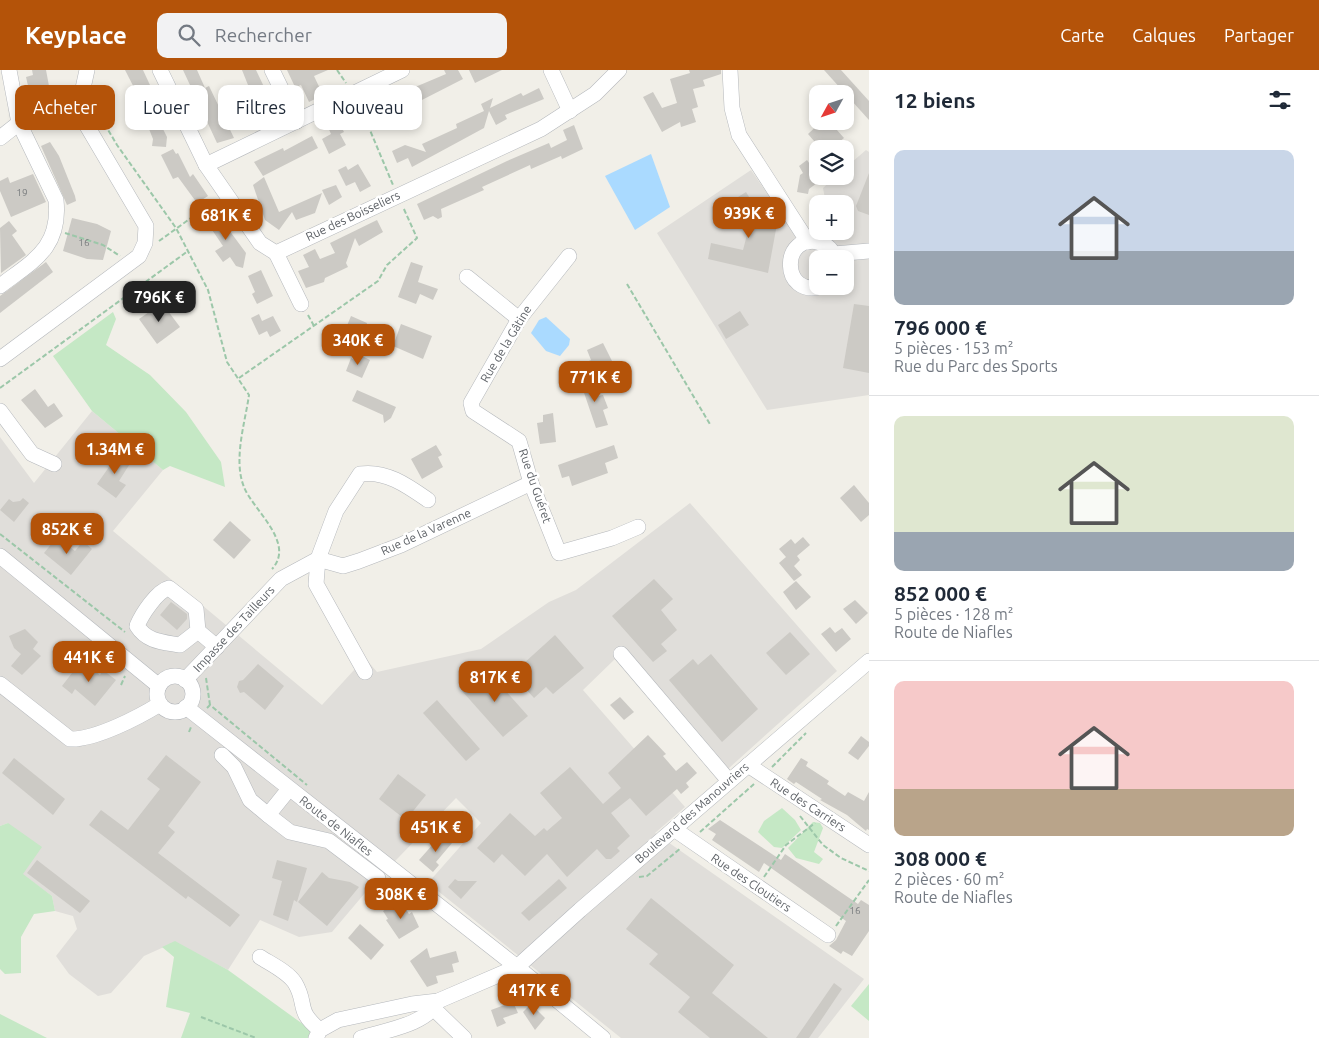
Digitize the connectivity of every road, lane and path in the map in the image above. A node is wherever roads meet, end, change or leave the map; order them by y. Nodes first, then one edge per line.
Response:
1 (9, 70) edge
2 (87, 70) edge
3 (160, 70) edge
4 (272, 70) edge
5 (337, 70) edge
6 (551, 70) edge
7 (619, 70) edge
8 (730, 70) edge
9 (397, 71) edge
10 (87, 85) edge
11 (279, 85) edge
12 (348, 85) edge
13 (371, 85) edge
14 (15, 102) edge
15 (570, 111) junction
16 (15, 126) edge
17 (22, 130) edge
18 (90, 130) edge
19 (106, 130) edge
20 (279, 130) edge
21 (370, 130) edge
22 (0, 138) edge
23 (206, 166) junction
24 (226, 194) junction
25 (398, 196) junction
26 (176, 228) junction
27 (54, 229) junction
28 (808, 242) junction
29 (829, 250) edge
30 (188, 251) junction
31 (869, 251) edge
32 (276, 253) junction
33 (854, 253) edge
34 (139, 256) junction
35 (569, 256) dead end
36 (127, 266) junction
37 (467, 277) dead end
38 (627, 284) dead end
39 (0, 286) edge
40 (809, 287) edge
41 (301, 304) dead end
42 (519, 319) junction
43 (0, 359) edge
44 (239, 378) junction
45 (0, 388) edge
46 (0, 411) edge
47 (473, 412) joint
48 (711, 426) dead end
49 (54, 464) dead end
50 (531, 483) junction
51 (428, 500) dead end
52 (638, 527) dead end
53 (0, 534) edge
54 (0, 556) edge
55 (318, 558) junction
56 (276, 571) junction
57 (198, 631) dead end
58 (130, 636) dead end
59 (217, 647) junction
60 (622, 654) dead end
61 (869, 661) edge
62 (366, 672) dead end
63 (204, 674) dead end
64 (185, 680) junction
65 (0, 684) edge
66 (159, 686) junction
67 (160, 704) junction
68 (210, 705) dead end
69 (186, 707) junction
70 (811, 728) dead end
71 (222, 755) dead end
72 (748, 765) junction
73 (764, 776) junction
74 (729, 781) junction
75 (289, 790) junction
76 (797, 813) dead end
77 (268, 815) junction
78 (825, 816) junction
79 (809, 829) junction
80 (674, 830) junction
81 (694, 837) dead end
82 (869, 845) edge
83 (869, 872) edge
84 (378, 878) dead end
85 (869, 880) edge
86 (758, 888) junction
87 (828, 935) joint
88 (260, 957) dead end
89 (517, 967) junction
90 (436, 1005) junction
91 (201, 1017) dead end
92 (318, 1034) edge
93 (256, 1038) edge
94 (361, 1038) edge
95 (464, 1038) edge
96 (603, 1038) edge

1 - 14 street
2 - 10 street
3 - 23 street
4 - 11 street
5 - 12 path
6 - 15 street
7 - 15 street, Rue des Boisseliers
8 - 28 street
9 - 13 street
15 - 25 street, Rue des Boisseliers
16 - 22 street
17 - 27 street
18 - 34 street
19 - 26 path
20 - 23 street
21 - 25 path
23 - 24 street
24 - 26 path
24 - 32 street
25 - 32 street, Rue des Boisseliers
25 - 44 path
26 - 30 path
26 - 34 path
27 - 36 path
27 - 39 street
28 - 29 street
28 - 40 street
30 - 44 path
30 - 45 path
31 - 33 street
32 - 41 street
34 - 36 street
35 - 42 street, Rue de la Gâtine
36 - 43 street
37 - 42 street
38 - 48 path
42 - 47 street, Rue de la Gâtine
44 - 56 path
46 - 49 street
47 - 50 street, Rue du Guéret
50 - 52 street, Rue du Guéret
50 - 55 street, Rue de la Varenne
51 - 55 street
53 - 58 path
54 - 66 street
55 - 56 street, Impasse des Tailleurs
55 - 62 street
56 - 59 street, Impasse des Tailleurs
57 - 59 street
59 - 64 street, Impasse des Tailleurs
60 - 74 street
61 - 72 street, Boulevard des Manouvriers
63 - 68 path
64 - 66 street
64 - 69 street
65 - 67 street
66 - 67 street
67 - 69 street
69 - 75 street, Route de Niafles
70 - 73 path
71 - 77 street
72 - 73 street, Rue des Carriers
72 - 74 street, Boulevard des Manouvriers
73 - 78 street, Rue des Carriers
73 - 81 path
74 - 80 street, Boulevard des Manouvriers
75 - 77 street
75 - 89 street, Route de Niafles
76 - 79 path
77 - 84 street
78 - 79 path
78 - 82 street, Rue des Carriers
79 - 83 path
79 - 86 path
80 - 86 street, Rue des Cloutiers
80 - 89 street, Boulevard des Manouvriers
85 - 87 path
86 - 87 street, Rue des Cloutiers
88 - 92 street
89 - 90 street, Boulevard des Manouvriers
89 - 96 street, Route de Niafles
90 - 92 street
90 - 94 street
90 - 95 street
91 - 93 path

